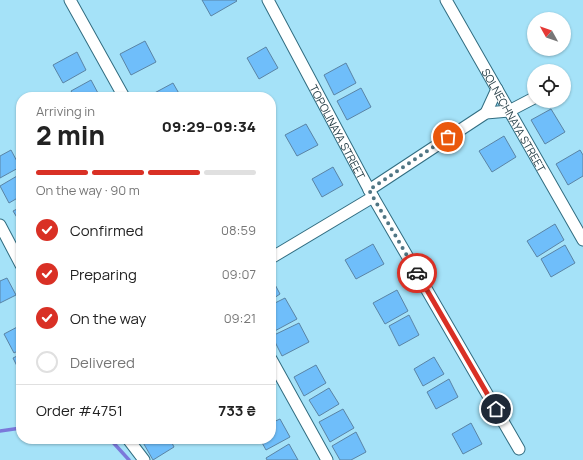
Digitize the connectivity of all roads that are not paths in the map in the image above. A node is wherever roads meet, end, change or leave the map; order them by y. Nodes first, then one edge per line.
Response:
1 (70, 0) edge
2 (268, 0) edge
3 (446, 0) edge
4 (497, 89) junction
5 (121, 92) edge
6 (527, 101) edge
7 (509, 110) junction
8 (486, 112) junction
9 (371, 193) junction
10 (0, 225) edge
11 (583, 240) edge
12 (16, 255) edge
13 (276, 255) edge
14 (276, 368) edge
15 (132, 444) edge
16 (519, 449) dead end
17 (144, 460) edge
18 (327, 460) edge

1 - 5 street
2 - 9 street, TOPOLINAYA STREET
3 - 4 street, SOLNECHNAYA STREET
4 - 7 street, SOLNECHNAYA STREET
4 - 8 street
6 - 7 street
7 - 8 street
7 - 11 street, SOLNECHNAYA STREET
8 - 9 street
9 - 13 street
9 - 16 street, TOPOLINAYA STREET
10 - 12 street
14 - 18 street
15 - 17 street

